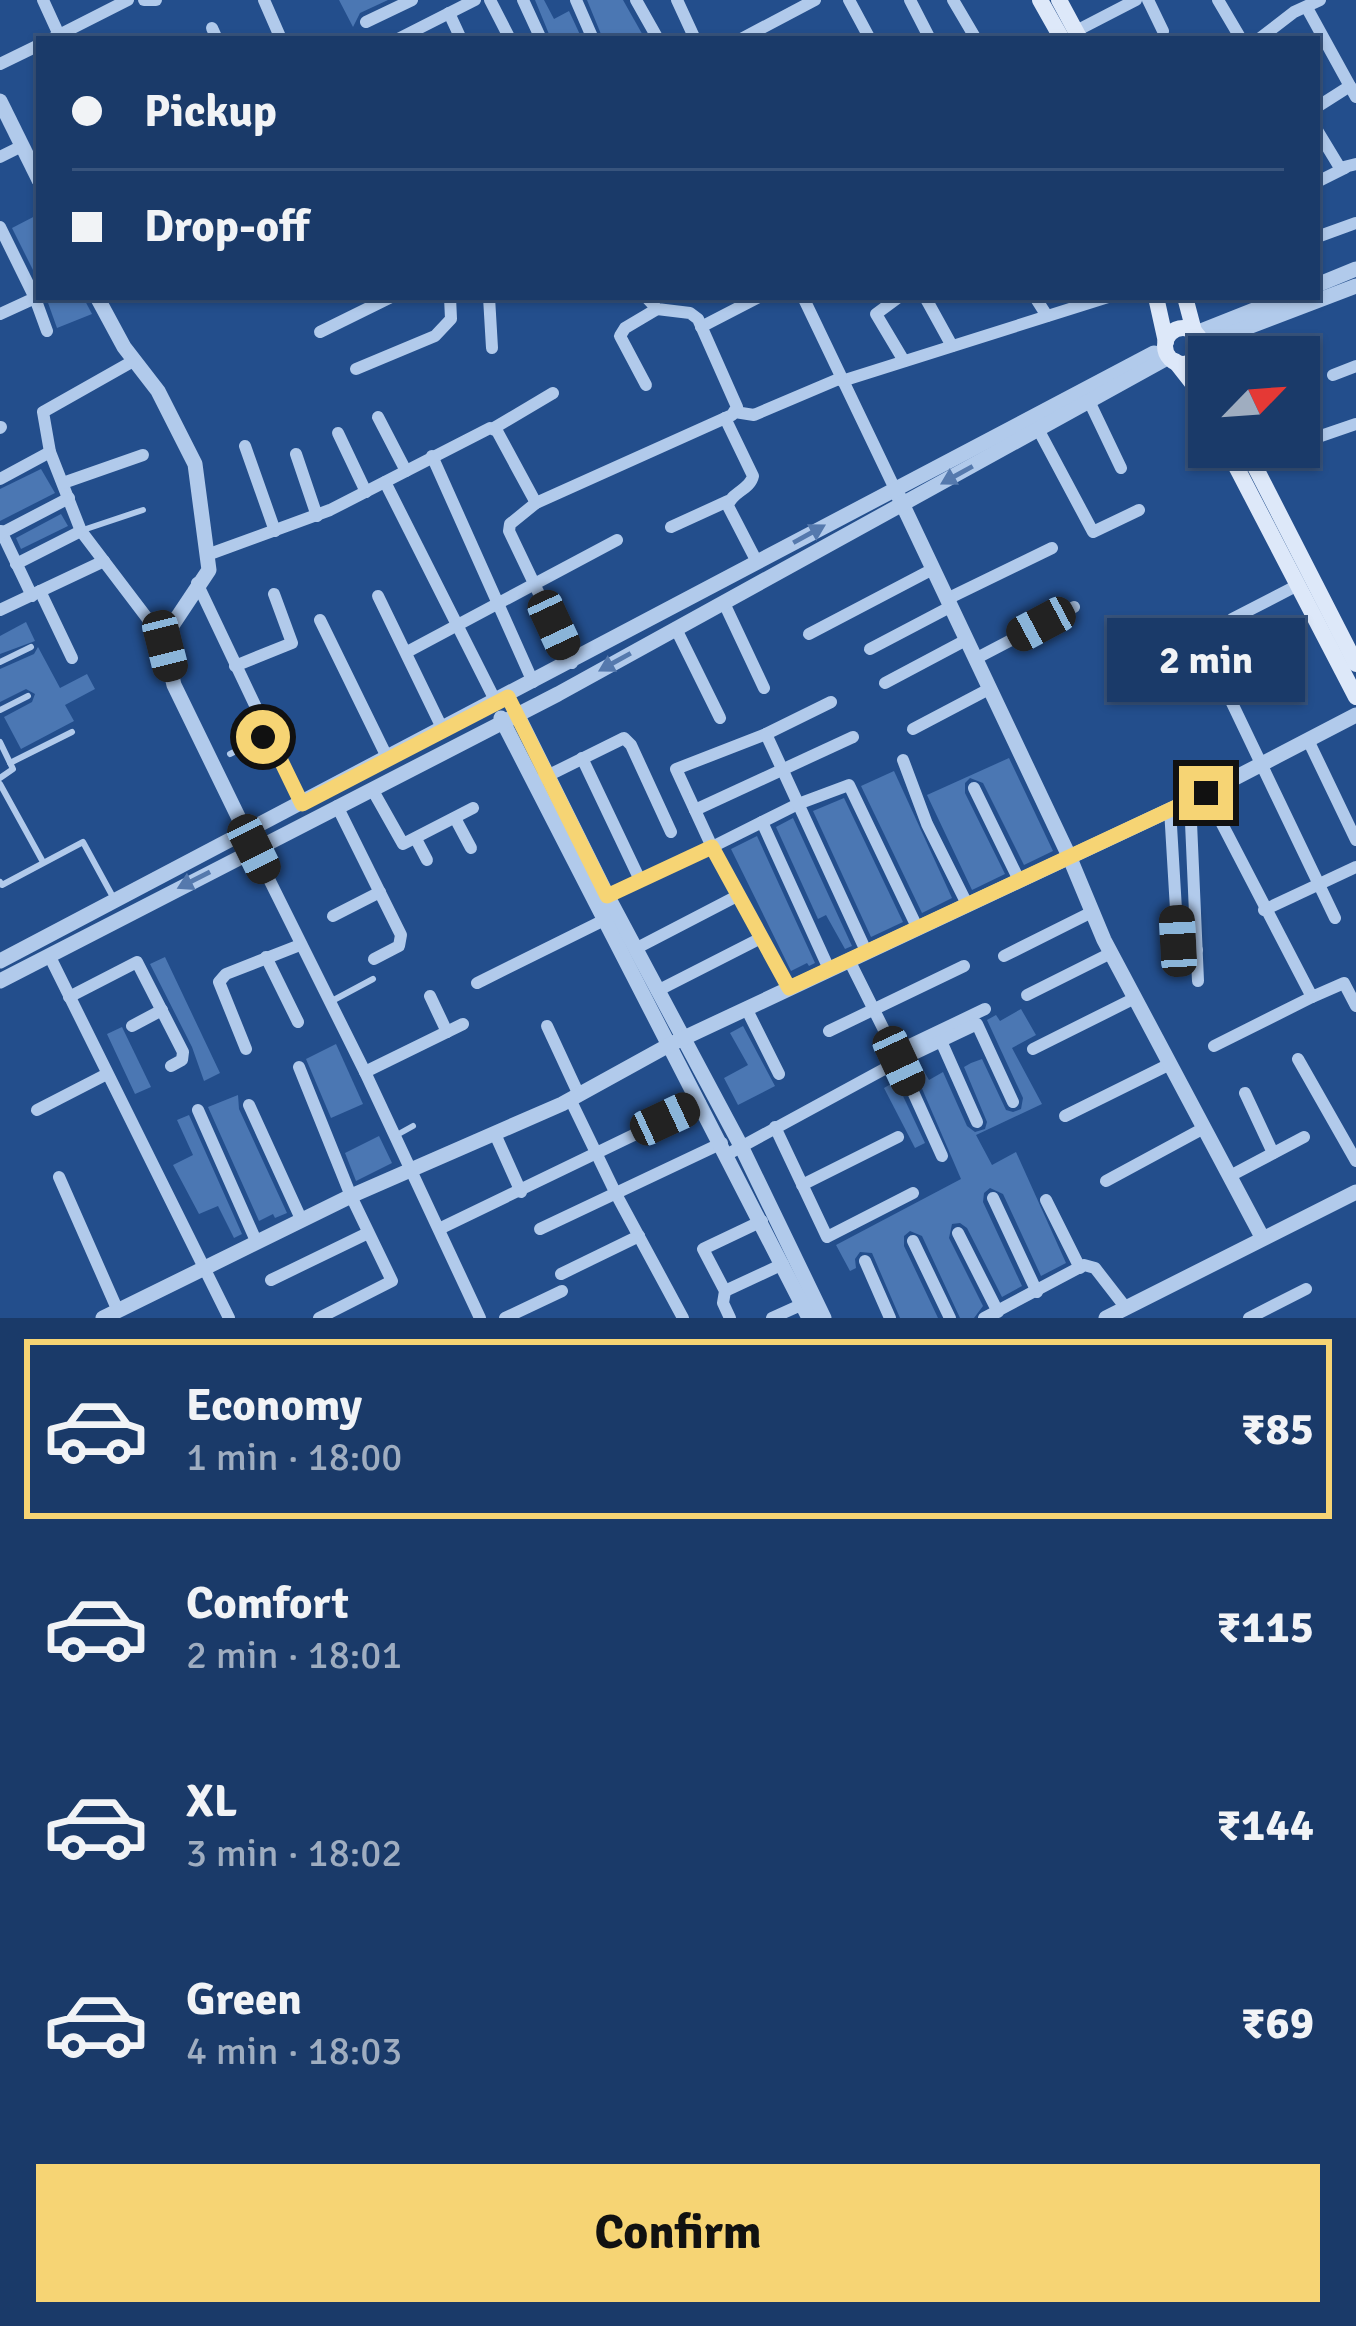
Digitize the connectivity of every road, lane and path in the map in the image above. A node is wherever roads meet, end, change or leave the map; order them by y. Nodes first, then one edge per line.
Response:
1 (43, 0) edge
2 (128, 0) edge
3 (144, 0) edge
4 (156, 0) edge
5 (264, 0) edge
6 (412, 0) edge
7 (475, 0) edge
8 (490, 0) edge
9 (523, 0) edge
10 (576, 0) edge
11 (636, 0) edge
12 (677, 0) edge
13 (815, 0) edge
14 (849, 0) edge
15 (910, 0) edge
16 (953, 0) edge
17 (1040, 0) edge
18 (1059, 0) edge
19 (1136, 0) edge
20 (1148, 0) edge
21 (1218, 0) edge
22 (1303, 5) edge
23 (449, 13) junction
24 (366, 22) dead end
25 (1163, 32) dead end
26 (55, 36) edge
27 (57, 36) edge
28 (280, 36) edge
29 (407, 36) edge
30 (460, 36) edge
31 (508, 36) edge
32 (541, 36) edge
33 (592, 36) edge
34 (656, 36) edge
35 (694, 36) edge
36 (746, 36) edge
37 (868, 36) edge
38 (928, 36) edge
39 (974, 36) edge
40 (1073, 36) edge
41 (1239, 36) edge
42 (1265, 36) edge
43 (36, 46) edge
44 (0, 64) edge
45 (1353, 92) edge
46 (1, 104) edge
47 (1320, 106) edge
48 (1320, 135) edge
49 (22, 146) junction
50 (0, 157) edge
51 (1351, 166) edge
52 (36, 175) edge
53 (1320, 181) edge
54 (1356, 223) edge
55 (0, 227) edge
56 (1320, 236) edge
57 (1356, 269) edge
58 (1320, 284) edge
59 (1356, 286) edge
60 (35, 298) junction
61 (1320, 298) edge
62 (100, 300) edge
63 (385, 300) edge
64 (449, 300) edge
65 (489, 300) edge
66 (649, 300) edge
67 (753, 300) edge
68 (803, 300) edge
69 (895, 300) edge
70 (927, 300) edge
71 (1037, 300) edge
72 (1098, 300) edge
73 (1157, 300) edge
74 (1186, 300) edge
75 (1281, 300) edge
76 (1314, 300) edge
77 (657, 309) junction
78 (0, 314) edge
79 (1047, 316) junction
80 (701, 327) junction
81 (47, 331) dead end
82 (320, 332) dead end
83 (1192, 336) edge
84 (1197, 336) edge
85 (1204, 336) edge
86 (1207, 336) edge
87 (952, 346) junction
88 (492, 348) dead end
89 (1169, 352) junction
90 (135, 360) junction
91 (1188, 360) edge
92 (904, 361) junction
93 (1356, 366) edge
94 (356, 369) dead end
95 (1333, 374) dead end
96 (1188, 377) edge
97 (841, 379) junction
98 (646, 385) dead end
99 (553, 393) dead end
100 (1089, 401) junction
101 (730, 415) junction
102 (379, 417) dead end
103 (1356, 424) edge
104 (494, 428) junction
105 (1038, 429) junction
106 (338, 433) dead end
107 (1320, 436) edge
108 (245, 446) dead end
109 (50, 452) junction
110 (296, 454) dead end
111 (143, 455) dead end
112 (432, 457) junction
113 (1121, 468) dead end
114 (1237, 468) edge
115 (1256, 468) edge
116 (406, 470) junction
117 (0, 479) edge
118 (385, 482) junction
119 (63, 483) junction
120 (894, 487) junction
121 (366, 492) junction
122 (69, 498) junction
123 (728, 501) junction
124 (536, 503) junction
125 (903, 505) junction
126 (142, 510) dead end
127 (1139, 510) dead end
128 (317, 516) junction
129 (671, 527) dead end
130 (82, 531) junction
131 (274, 531) junction
132 (1, 532) edge
133 (616, 540) dead end
134 (1052, 548) dead end
135 (207, 555) junction
136 (104, 561) junction
137 (757, 562) junction
138 (16, 564) junction
139 (933, 568) junction
140 (197, 583) junction
141 (1298, 585) junction
142 (536, 586) junction
143 (36, 593) junction
144 (274, 594) dead end
145 (378, 596) dead end
146 (724, 603) junction
147 (949, 603) junction
148 (1074, 607) dead end
149 (496, 608) junction
150 (0, 610) edge
151 (320, 620) dead end
152 (458, 626) junction
153 (676, 629) junction
154 (808, 634) dead end
155 (163, 639) junction
156 (966, 640) junction
157 (31, 646) dead end
158 (870, 650) dead end
159 (407, 652) junction
160 (72, 658) dead end
161 (975, 659) junction
162 (0, 662) edge
163 (572, 663) junction
164 (1356, 664) edge
165 (235, 666) junction
166 (1246, 667) dead end
167 (533, 682) junction
168 (884, 683) dead end
169 (764, 688) dead end
170 (989, 689) junction
171 (28, 696) dead end
172 (1356, 698) edge
173 (499, 701) junction
174 (831, 702) dead end
175 (1232, 703) dead end
176 (0, 710) edge
177 (1356, 716) edge
178 (510, 718) junction
179 (720, 718) dead end
180 (913, 729) dead end
181 (443, 730) junction
182 (72, 732) dead end
183 (268, 734) junction
184 (766, 734) junction
185 (853, 737) dead end
186 (1308, 740) junction
187 (0, 742) edge
188 (230, 754) dead end
189 (583, 758) junction
190 (388, 759) junction
191 (903, 760) dead end
192 (10, 763) junction
193 (1261, 764) junction
194 (782, 769) junction
195 (541, 779) junction
196 (0, 781) edge
197 (974, 788) dead end
198 (372, 789) junction
199 (1198, 796) junction
200 (302, 804) junction
201 (798, 805) junction
202 (337, 806) junction
203 (472, 808) dead end
204 (1170, 809) junction
205 (695, 810) junction
206 (455, 818) junction
207 (762, 822) junction
208 (246, 832) junction
209 (671, 832) dead end
210 (416, 839) junction
211 (1356, 840) edge
212 (712, 847) junction
213 (471, 848) dead end
214 (254, 849) junction
215 (1069, 856) junction
216 (427, 860) dead end
217 (43, 862) junction
218 (1356, 867) edge
219 (640, 880) junction
220 (1018, 880) junction
221 (0, 882) edge
222 (1319, 885) junction
223 (380, 892) junction
224 (607, 896) junction
225 (739, 896) junction
226 (115, 901) junction
227 (967, 904) junction
228 (1264, 910) junction
229 (1092, 912) junction
230 (333, 916) dead end
231 (1335, 918) dead end
232 (604, 920) junction
233 (917, 927) junction
234 (761, 938) junction
235 (300, 945) junction
236 (635, 949) junction
237 (1197, 950) junction
238 (866, 951) junction
239 (1111, 953) junction
240 (49, 955) junction
241 (1004, 956) dead end
242 (266, 957) junction
243 (374, 959) dead end
244 (849, 960) junction
245 (0, 962) edge
246 (964, 966) dead end
247 (830, 969) junction
248 (373, 979) dead end
249 (1350, 980) edge
250 (0, 981) edge
251 (1198, 981) dead end
252 (477, 983) dead end
253 (789, 988) junction
254 (657, 991) junction
255 (1027, 995) dead end
256 (430, 996) dead end
257 (69, 997) junction
258 (1312, 997) junction
259 (1135, 998) junction
260 (330, 1002) junction
261 (1356, 1006) edge
262 (746, 1009) junction
263 (986, 1009) dead end
264 (162, 1010) junction
265 (874, 1010) junction
266 (298, 1022) dead end
267 (463, 1024) dead end
268 (131, 1026) dead end
269 (548, 1026) dead end
270 (829, 1031) dead end
271 (447, 1032) junction
272 (941, 1041) junction
273 (676, 1042) junction
274 (1214, 1046) dead end
275 (1033, 1048) dead end
276 (246, 1049) dead end
277 (1298, 1059) dead end
278 (899, 1061) junction
279 (1170, 1064) junction
280 (171, 1066) dead end
281 (299, 1067) dead end
282 (365, 1072) junction
283 (107, 1074) junction
284 (779, 1074) dead end
285 (1245, 1093) dead end
286 (575, 1097) junction
287 (1013, 1102) dead end
288 (700, 1103) junction
289 (249, 1105) dead end
290 (38, 1110) dead end
291 (198, 1110) dead end
292 (1065, 1116) dead end
293 (977, 1122) dead end
294 (413, 1126) dead end
295 (775, 1127) junction
296 (1204, 1128) junction
297 (495, 1134) junction
298 (395, 1136) junction
299 (1304, 1136) dead end
300 (898, 1137) dead end
301 (730, 1148) junction
302 (596, 1151) junction
303 (1273, 1153) junction
304 (943, 1156) dead end
305 (1356, 1161) edge
306 (412, 1171) junction
307 (59, 1177) dead end
308 (1230, 1177) junction
309 (1106, 1180) dead end
310 (802, 1185) junction
311 (521, 1192) junction
312 (1356, 1192) edge
313 (913, 1193) dead end
314 (616, 1194) junction
315 (351, 1196) junction
316 (993, 1198) dead end
317 (1046, 1200) dead end
318 (302, 1221) junction
319 (761, 1221) junction
320 (439, 1229) junction
321 (540, 1229) dead end
322 (368, 1233) junction
323 (958, 1233) dead end
324 (639, 1236) junction
325 (1262, 1238) junction
326 (913, 1240) dead end
327 (257, 1243) junction
328 (865, 1261) dead end
329 (783, 1264) junction
330 (204, 1268) junction
331 (1080, 1268) junction
332 (561, 1274) dead end
333 (272, 1280) dead end
334 (1306, 1289) dead end
335 (562, 1291) dead end
336 (724, 1291) junction
337 (1037, 1292) junction
338 (1136, 1309) edge
339 (139, 1311) edge
340 (806, 1311) edge
341 (998, 1312) junction
342 (110, 1314) edge
343 (1256, 1316) edge
344 (229, 1318) edge
345 (319, 1318) edge
346 (480, 1318) edge
347 (505, 1318) edge
348 (683, 1318) edge
349 (730, 1318) edge
350 (772, 1318) edge
351 (824, 1318) edge
352 (890, 1318) edge
353 (950, 1318) edge
354 (984, 1318) edge
355 (1106, 1318) edge

1 - 26 street
2 - 27 street
3 - 4 street
5 - 28 street
6 - 24 street
7 - 23 street
8 - 31 street
9 - 32 street
10 - 33 street
11 - 34 street
12 - 35 street
13 - 36 street
14 - 37 street
15 - 38 street
16 - 39 street
17 - 40 main road
18 - 40 main road
19 - 40 street
20 - 25 street
21 - 41 street
22 - 42 street
22 - 45 street
23 - 29 street
23 - 30 street
43 - 44 street
45 - 47 street
46 - 49 street
48 - 51 street
49 - 50 street
49 - 52 street
51 - 53 street
54 - 56 street
55 - 60 street
57 - 58 street
59 - 61 street
60 - 78 street
60 - 81 street
62 - 90 street
63 - 82 street
64 - 94 street
65 - 88 street
66 - 77 street
67 - 80 street
68 - 97 street
69 - 92 street
70 - 87 street
71 - 79 street
72 - 79 street
73 - 89 main road
74 - 84 main road
75 - 85 street
76 - 86 street
77 - 80 street
77 - 98 street
79 - 87 street
80 - 101 street
83 - 89 main road
87 - 92 street
89 - 91 main road
89 - 96 main road
89 - 100 street
89 - 120 street
90 - 109 street
90 - 135 street
92 - 97 street
93 - 95 street
97 - 101 street
97 - 120 street
99 - 104 street
100 - 105 street
100 - 113 street
101 - 123 street
101 - 124 street
102 - 116 street
103 - 107 street
104 - 112 street
104 - 124 street
105 -> 125 street
105 - 127 street
106 - 121 street
108 - 131 street
109 - 117 street
109 - 119 street
110 - 128 street
111 - 119 street
112 - 116 street
112 - 149 street
114 - 141 main road
115 - 164 main road
116 - 118 street
118 - 121 street
118 - 152 street
119 - 122 street
120 - 125 street
137 -> 120 street
121 - 128 street
122 - 130 street
122 - 132 street
123 - 129 street
123 - 137 street
124 - 142 street
125 - 139 street
125 - 146 street
126 - 130 lane
128 - 131 street
130 - 136 street
130 - 138 street
131 - 135 street
132 - 138 street
133 - 142 street
134 - 147 street
135 - 140 street
136 - 143 street
136 - 155 street
137 - 163 street
138 - 143 street
139 - 147 street
139 - 154 street
140 - 155 street
140 - 165 street
141 - 166 street
141 - 172 main road
142 - 149 street
142 - 163 street
143 - 150 street
143 - 160 street
144 - 165 street
145 - 159 street
146 - 153 street
146 - 169 street
147 - 156 street
147 - 158 street
148 - 161 street
149 - 152 street
149 - 167 street
151 - 190 street
152 - 159 street
152 - 173 street
153 -> 178 street
153 - 179 street
155 - 208 street
156 - 161 street
156 - 168 street
157 - 162 lane
159 - 181 street
161 - 170 street
163 - 167 street
165 - 183 street
167 - 173 street
170 - 180 street
170 - 215 street
171 - 176 lane
173 - 178 street
173 - 181 street
174 - 184 street
175 - 193 street
177 - 186 street
178 - 195 street
178 - 198 street
181 - 190 street
182 - 192 lane
183 - 188 lane
183 - 200 street
184 - 194 street
184 - 205 street
185 - 194 street
186 - 193 street
186 - 211 street
187 - 192 lane
189 - 195 street
189 - 209 street
189 - 219 street
190 - 200 street
191 - 227 street
192 - 196 lane
193 - 199 street
193 - 222 street
194 - 201 street
194 - 205 street
195 - 224 street
195 - 232 street
196 - 217 lane
197 - 220 street
198 - 202 street
198 - 210 street
199 - 204 street
199 - 228 street
199 - 237 street
200 - 208 street
201 - 207 street
201 - 233 street
201 - 238 street
202 - 214 street
202 - 223 street
203 - 206 street
204 - 215 street
204 - 237 street
205 - 212 street
206 - 210 street
206 - 213 street
207 - 212 street
207 - 247 street
208 - 214 street
208 - 226 street
210 - 216 street
212 - 219 street
212 - 225 street
214 - 235 street
214 -> 240 street
215 - 220 street
215 - 229 street
217 - 221 lane
217 - 226 lane
218 - 222 street
219 - 224 street
220 - 227 street
222 - 228 street
222 - 231 street
223 - 230 street
223 - 243 street
224 - 236 street
225 - 234 street
225 - 236 street
226 - 245 street
227 - 233 street
228 - 258 street
229 - 239 street
229 - 241 street
232 - 252 street
232 - 273 street
233 - 238 street
234 - 253 street
234 - 254 street
235 - 242 street
235 - 260 street
236 - 254 street
237 - 251 street
238 - 244 street
239 - 255 street
239 - 259 street
240 - 250 street
240 - 257 street
242 - 266 street
242 - 276 street
244 - 247 street
244 - 265 street
246 - 265 street
247 - 253 street
248 - 260 lane
249 - 258 street
249 - 261 street
253 - 262 street
254 - 273 street
256 - 271 street
257 - 264 street
257 - 283 street
258 - 274 street
259 - 275 street
259 - 279 street
260 - 282 street
262 - 273 street
262 - 284 street
263 - 265 street
264 - 268 street
264 - 280 street
265 - 270 street
267 - 271 street
269 - 286 street
271 - 282 street
272 - 278 street
272 - 287 street
272 - 293 street
273 - 286 street
273 - 288 street
273 - 301 street
277 - 305 street
278 - 295 street
278 - 304 street
279 - 292 street
279 - 296 street
281 - 315 street
282 - 298 street
283 - 290 street
283 - 330 street
285 - 303 street
286 - 297 street
286 - 302 street
288 - 301 street
288 - 302 street
289 - 318 street
291 - 327 street
294 - 298 lane
295 - 301 street
295 - 310 street
296 - 308 street
296 - 309 street
297 - 306 street
297 - 311 street
298 - 306 street
299 - 303 street
300 - 310 street
301 - 314 street
301 - 319 street
301 - 351 street
302 - 311 street
302 - 314 street
303 - 308 street
306 - 315 street
306 - 320 street
307 - 342 street
308 - 325 street
310 - 313 street
311 - 320 street
312 - 325 street
314 - 321 street
314 - 324 street
315 - 318 street
315 - 322 street
316 - 337 street
317 - 331 street
318 - 327 street
319 - 329 street
319 - 336 street
320 - 346 street
322 - 333 street
322 - 345 street
323 - 341 street
324 - 332 street
324 - 348 street
325 - 338 street
326 - 353 street
327 - 330 street
328 - 352 street
329 - 336 street
329 - 340 street
330 - 339 street
330 - 344 street
331 - 337 street
331 - 338 street
334 - 343 street
335 - 347 street
336 - 349 street
337 - 341 street
338 - 355 street
339 - 342 street
340 - 350 street
341 - 354 street

